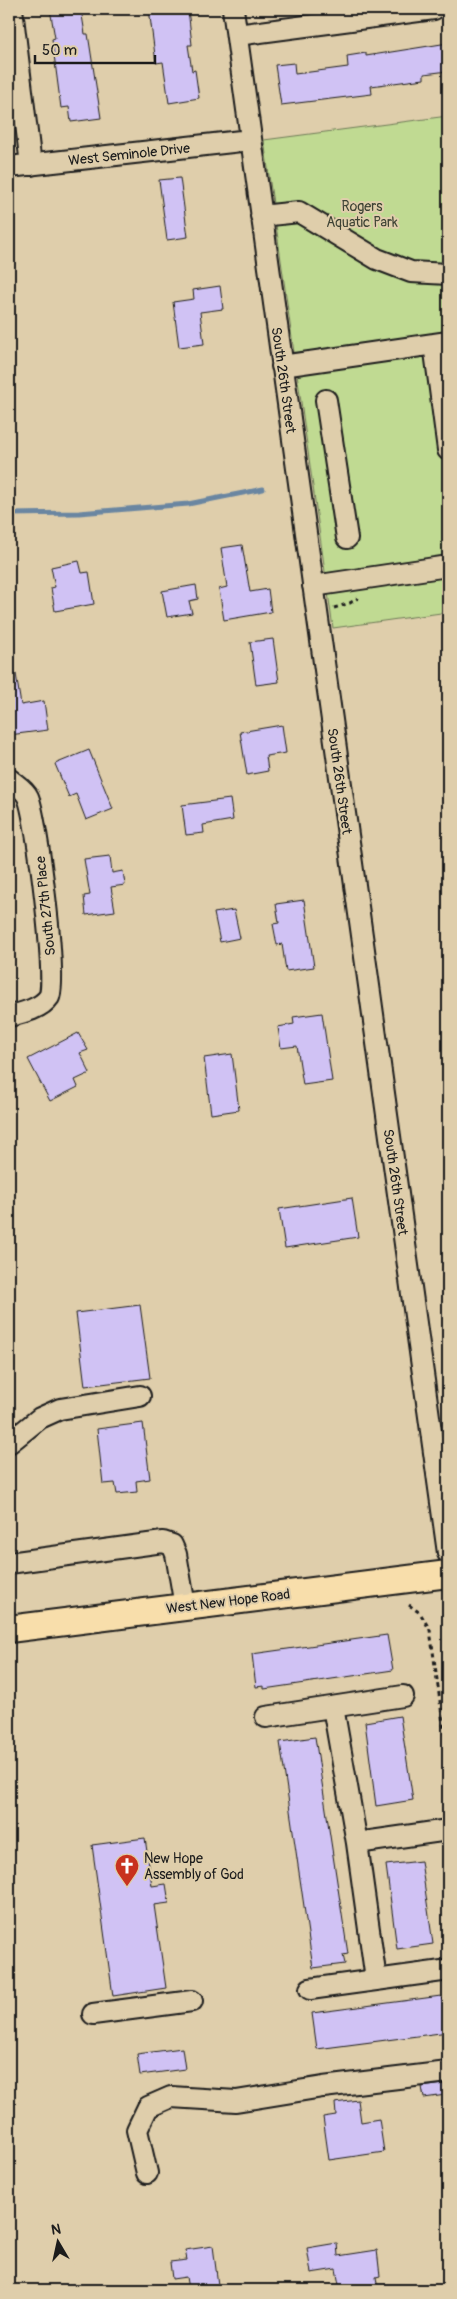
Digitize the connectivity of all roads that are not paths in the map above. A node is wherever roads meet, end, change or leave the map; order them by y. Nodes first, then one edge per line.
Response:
1 (12, 9) edge
2 (233, 9) edge
3 (434, 9) edge
4 (237, 35) junction
5 (250, 140) junction
6 (31, 165) junction
7 (9, 167) edge
8 (261, 216) junction
9 (448, 274) edge
10 (441, 343) edge
11 (282, 366) junction
12 (326, 400) dead end
13 (448, 450) edge
14 (347, 538) dead end
15 (448, 566) edge
16 (313, 586) junction
17 (9, 779) edge
18 (9, 1016) edge
19 (140, 1396) dead end
20 (9, 1443) edge
21 (448, 1553) edge
22 (9, 1563) edge
23 (448, 1574) edge
24 (185, 1606) junction
25 (9, 1630) edge
26 (403, 1696) dead end
27 (333, 1707) junction
28 (266, 1717) dead end
29 (448, 1830) edge
30 (357, 1843) junction
31 (442, 1971) dead end
32 (376, 1980) junction
33 (310, 1989) dead end
34 (192, 2001) dead end
35 (93, 2014) dead end
36 (448, 2072) edge
37 (147, 2173) dead end

1 - 6 street
2 - 4 street, South 26th Street
3 - 4 street
4 - 5 street, South 26th Street
5 - 6 street, West Seminole Drive
5 - 8 street, South 26th Street
6 - 7 street, West Seminole Drive
8 - 9 street
8 - 11 street, South 26th Street
10 - 11 street
10 - 13 street
11 - 16 street, South 26th Street
12 - 14 street
15 - 16 street
16 - 21 street, South 26th Street
17 - 18 street, South 27th Place
19 - 20 street
22 - 24 street
23 - 24 main road, West New Hope Road
24 - 25 main road, West New Hope Road
26 - 27 street
27 - 28 street
27 - 30 street
29 - 30 street
30 - 32 street
31 - 32 street
32 - 33 street
34 - 35 street
36 - 37 street

